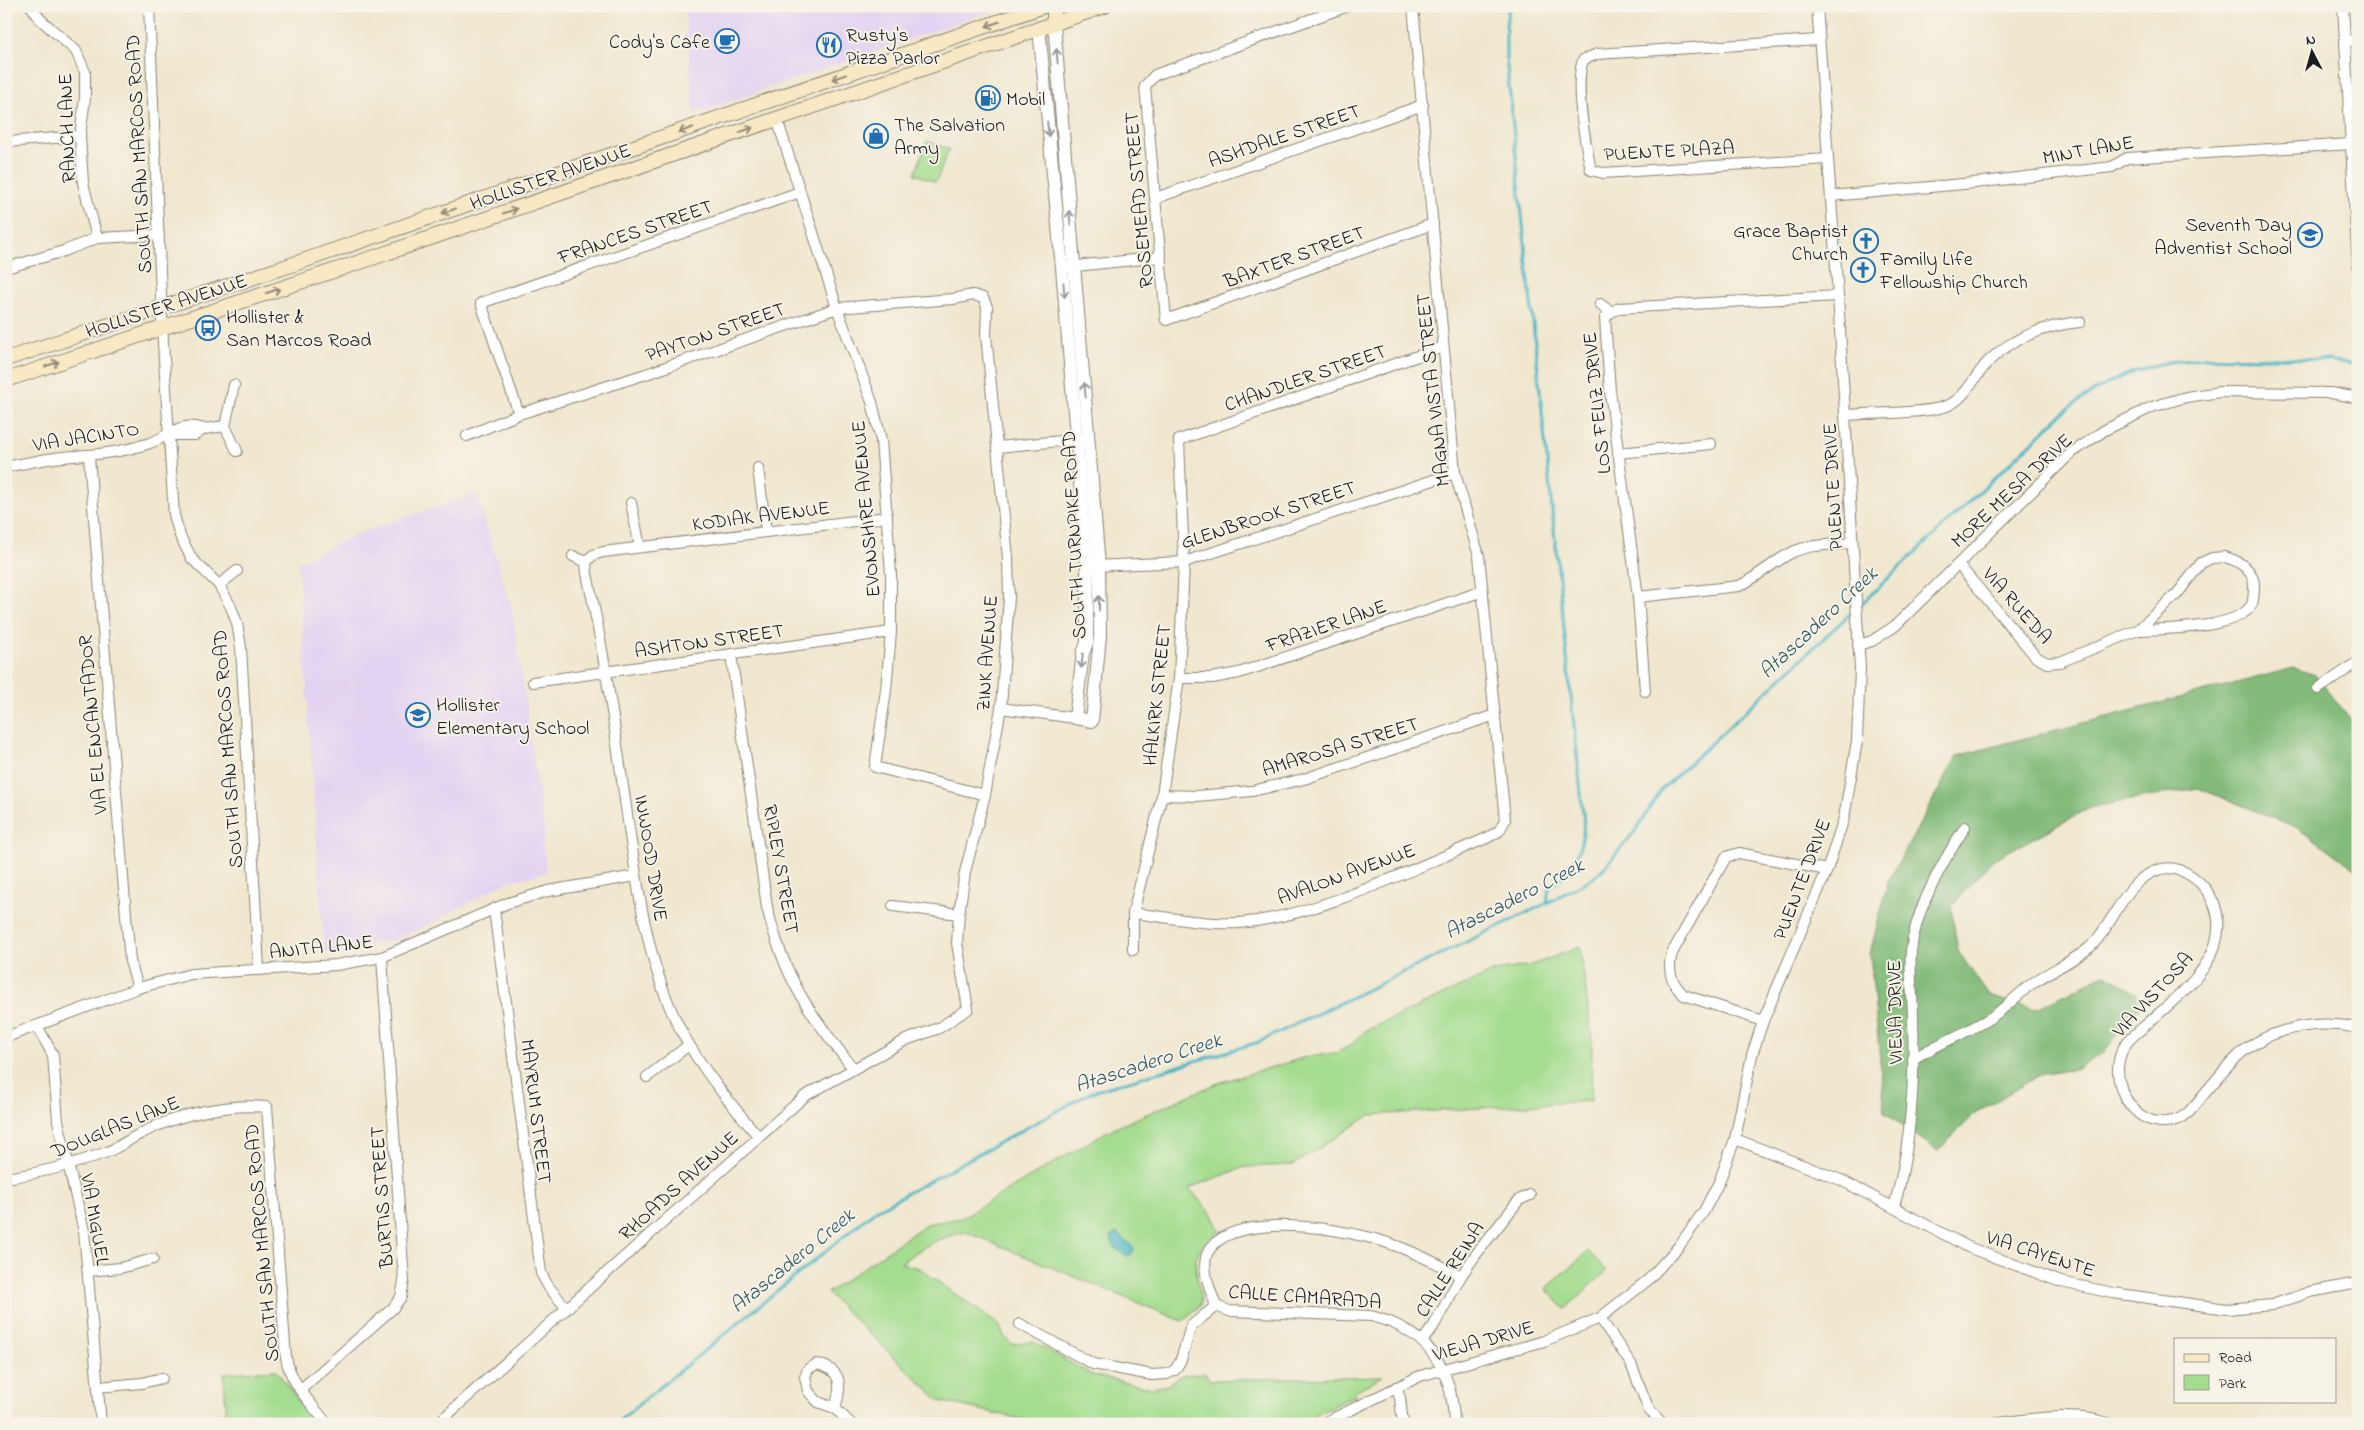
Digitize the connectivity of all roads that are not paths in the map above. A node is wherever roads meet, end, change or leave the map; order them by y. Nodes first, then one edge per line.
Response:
1 (31, 6) edge
2 (149, 6) edge
3 (1054, 6) edge
4 (1105, 6) edge
5 (1348, 6) edge
6 (1413, 6) edge
7 (1817, 6) edge
8 (2343, 6) edge
9 (1041, 7) edge
10 (1054, 24) junction
11 (1039, 28) junction
12 (1818, 40) junction
13 (2358, 40) edge
14 (2345, 41) junction
15 (1423, 106) junction
16 (777, 119) junction
17 (80, 136) junction
18 (6, 142) edge
19 (2351, 144) junction
20 (1827, 159) junction
21 (800, 192) junction
22 (1831, 196) junction
23 (1156, 198) junction
24 (1433, 224) junction
25 (160, 236) junction
26 (97, 238) junction
27 (1160, 257) junction
28 (1068, 267) junction
29 (2358, 267) edge
30 (6, 268) edge
31 (1838, 296) junction
32 (982, 298) joint
33 (1600, 304) dead end
34 (162, 308) junction
35 (837, 308) junction
36 (1611, 312) junction
37 (1166, 320) joint
38 (2080, 322) dead end
39 (163, 327) junction
40 (1443, 347) junction
41 (6, 359) edge
42 (6, 380) edge
43 (234, 385) dead end
44 (2358, 398) edge
45 (519, 414) junction
46 (1846, 415) junction
47 (225, 426) junction
48 (171, 435) junction
49 (467, 436) dead end
50 (1083, 439) junction
51 (1179, 440) joint
52 (1710, 444) dead end
53 (997, 447) junction
54 (237, 451) dead end
55 (1618, 453) junction
56 (89, 457) junction
57 (6, 467) edge
58 (758, 468) dead end
59 (1455, 473) junction
60 (632, 503) dead end
61 (887, 517) junction
62 (766, 532) junction
63 (1851, 543) junction
64 (640, 547) junction
65 (573, 556) dead end
66 (587, 560) junction
67 (1184, 562) junction
68 (1958, 564) junction
69 (1093, 566) junction
70 (237, 571) dead end
71 (219, 585) junction
72 (1483, 591) junction
73 (1638, 597) junction
74 (2138, 630) junction
75 (891, 632) junction
76 (1858, 645) junction
77 (731, 654) junction
78 (2358, 662) edge
79 (606, 671) junction
80 (1179, 678) junction
81 (533, 682) dead end
82 (2318, 689) dead end
83 (1645, 691) dead end
84 (1001, 708) junction
85 (1495, 715) junction
86 (1075, 718) joint
87 (985, 795) junction
88 (1162, 795) junction
89 (1502, 826) joint
90 (1965, 827) dead end
91 (1827, 870) junction
92 (636, 876) junction
93 (893, 906) dead end
94 (494, 909) junction
95 (1133, 913) junction
96 (959, 914) junction
97 (1132, 950) dead end
98 (382, 957) junction
99 (259, 970) junction
100 (138, 988) junction
101 (968, 1009) joint
102 (1763, 1021) junction
103 (37, 1026) junction
104 (2358, 1028) edge
105 (6, 1037) edge
106 (689, 1045) junction
107 (1913, 1059) junction
108 (853, 1068) junction
109 (647, 1077) dead end
110 (267, 1107) joint
111 (758, 1136) junction
112 (1735, 1139) junction
113 (69, 1166) junction
114 (6, 1178) edge
115 (1530, 1195) dead end
116 (1894, 1207) junction
117 (153, 1259) dead end
118 (88, 1271) junction
119 (1461, 1276) junction
120 (1648, 1280) joint
121 (2358, 1284) edge
122 (1216, 1306) junction
123 (567, 1309) junction
124 (1600, 1318) junction
125 (1020, 1324) dead end
126 (1423, 1340) junction
127 (1442, 1369) junction
128 (162, 1378) dead end
129 (1396, 1387) junction
130 (98, 1388) junction
131 (300, 1390) junction
132 (835, 1408) dead end
133 (101, 1424) edge
134 (327, 1424) edge
135 (437, 1424) edge
136 (851, 1424) edge
137 (1322, 1424) edge
138 (1403, 1424) edge
139 (1454, 1424) edge
140 (1664, 1424) edge
141 (1992, 1424) edge
142 (2110, 1424) edge

1 - 17 street, RANCH LANE
2 - 25 street, SOUTH SAN MARCOS ROAD
3 - 10 main road, SOUTH TURNPIKE ROAD
4 - 10 main road, HOLLISTER AVENUE
5 - 23 street, ROSEMEAD STREET
6 - 15 street, MAGNA VISTA STREET
7 - 12 street, PUENTE DRIVE
8 - 14 street
9 - 11 main road, SOUTH TURNPIKE ROAD
9 -> 34 main road, HOLLISTER AVENUE
10 - 11 main road, HOLLISTER AVENUE
28 -> 10 street, SOUTH TURNPIKE ROAD
11 - 16 main road, HOLLISTER AVENUE
11 -> 28 street, SOUTH TURNPIKE ROAD
12 - 20 street, PUENTE DRIVE
12 - 20 street, PUENTE PLAZA
13 - 14 street
14 - 19 street
15 - 23 street, ASHDALE STREET
15 - 24 street, MAGNA VISTA STREET
16 - 21 street, EVONSHIRE AVENUE
39 -> 16 main road, HOLLISTER AVENUE
17 - 18 street
17 - 26 street, RANCH LANE
19 - 22 street, MINT LANE
19 - 29 street
20 - 22 street, PUENTE DRIVE
21 - 35 street, EVONSHIRE AVENUE
21 - 45 street, FRANCES STREET
22 - 31 street, PUENTE DRIVE
23 - 27 street, ROSEMEAD STREET
24 - 37 street, BAXTER STREET
24 - 40 street, MAGNA VISTA STREET
25 - 26 street
25 - 34 street, SOUTH SAN MARCOS ROAD
26 - 30 street
27 - 28 street
27 - 37 street, ROSEMEAD STREET
28 - 50 street, SOUTH TURNPIKE ROAD
31 - 36 street, LOS FELIZ DRIVE
31 - 46 street, PUENTE DRIVE
32 - 35 street, PAYTON STREET
32 - 53 street, ZINK AVENUE
33 - 36 street
34 - 39 street, SOUTH SAN MARCOS ROAD
34 - 41 main road, HOLLISTER AVENUE
35 - 45 street, PAYTON STREET
35 - 61 street, EVONSHIRE AVENUE
36 - 55 street, LOS FELIZ DRIVE
38 - 46 street
42 -> 39 main road, HOLLISTER AVENUE
39 - 48 street, SOUTH SAN MARCOS ROAD
40 - 51 street, CHANDLER STREET
40 - 59 street, MAGNA VISTA STREET
43 - 47 street
44 - 68 street, MORE MESA DRIVE
45 - 49 street, PAYTON STREET
46 - 63 street, PUENTE DRIVE
47 - 48 street, VIA JACINTO
47 - 54 street
48 - 56 street, VIA JACINTO
48 - 71 street, SOUTH SAN MARCOS ROAD
50 - 53 street
50 - 69 street, SOUTH TURNPIKE ROAD
51 - 67 street, HALKIRK STREET
52 - 55 street
53 - 84 street, ZINK AVENUE
55 - 73 street, LOS FELIZ DRIVE
56 - 57 street, VIA JACINTO
56 - 100 street, VIA EL ENCANTADOR
58 - 62 street
59 - 67 street, GLENBROOK STREET
59 - 72 street, MAGNA VISTA STREET
60 - 64 street
61 - 62 street, KODIAK AVENUE
61 - 75 street, EVONSHIRE AVENUE
62 - 64 street, KODIAK AVENUE
63 - 73 street
63 - 76 street, PUENTE DRIVE
64 - 66 street, KODIAK AVENUE
65 - 66 street
66 - 79 street, INWOOD DRIVE
67 - 69 street, GLENBROOK STREET
67 - 80 street, HALKIRK STREET
68 - 74 street, VIA RUEDA
68 - 76 street, MORE MESA DRIVE
69 - 86 street, SOUTH TURNPIKE ROAD
70 - 71 street
71 - 99 street, SOUTH SAN MARCOS ROAD
72 - 80 street, FRAZIER LANE
72 - 85 street, MAGNA VISTA STREET
73 - 83 street, LOS FELIZ DRIVE
74 - 74 street, VIA RUEDA
75 - 77 street, ASHTON STREET
75 - 87 street, EVONSHIRE AVENUE
76 - 91 street, PUENTE DRIVE
77 - 79 street, ASHTON STREET
77 - 108 street, RIPLEY STREET
78 - 82 street
79 - 81 street, ASHTON STREET
79 - 92 street, INWOOD DRIVE
80 - 88 street, HALKIRK STREET
84 - 86 street
84 - 87 street, ZINK AVENUE
85 - 88 street, AMAROSA STREET
85 - 89 street, MAGNA VISTA STREET
87 - 96 street, ZINK AVENUE
88 - 95 street, HALKIRK STREET
89 - 95 street, AVALON AVENUE
90 - 107 street, VIEJA DRIVE
91 - 102 street, PUENTE DRIVE
91 - 102 street
92 - 94 street, ANITA LANE
92 - 106 street, INWOOD DRIVE
93 - 96 street
94 - 98 street, ANITA LANE
94 - 123 street, MAYRUM STREET
95 - 97 street, HALKIRK STREET
96 - 101 street, ZINK AVENUE
98 - 99 street, ANITA LANE
98 - 131 street, BURTIS STREET
99 - 100 street, ANITA LANE
100 - 103 street, ANITA LANE
101 - 108 street, RHOADS AVENUE
102 - 112 street, PUENTE DRIVE
103 - 105 street, ANITA LANE
103 - 113 street, VIA MIGUEL
104 - 107 street, VIA VISTOSA
106 - 109 street
106 - 111 street, INWOOD DRIVE
107 - 116 street, VIEJA DRIVE
108 - 111 street, RHOADS AVENUE
110 - 113 street, DOUGLAS LANE
110 - 131 street, SOUTH SAN MARCOS ROAD
111 - 123 street, RHOADS AVENUE
112 - 116 street, VIA CAYENTE
112 - 120 street, PUENTE DRIVE
113 - 114 street, DOUGLAS LANE
113 - 118 street, VIA MIGUEL
115 - 119 street, CALLE REINA
116 - 121 street, VIA CAYENTE
117 - 118 street
118 - 130 street, VIA MIGUEL
119 - 122 street
119 - 126 street, CALLE REINA
120 - 124 street, VIEJA DRIVE
122 - 125 street, CALLE CAMARADA
122 - 126 street, CALLE CAMARADA
123 - 135 street, RHOADS AVENUE
124 - 127 street, VIEJA DRIVE
124 - 140 street
126 - 127 street, CALLE REINA
127 - 129 street, VIEJA DRIVE
127 - 139 street, CALLE REINA
128 - 130 street
129 - 137 street, VIEJA DRIVE
129 - 138 street
130 - 133 street, VIA MIGUEL
131 - 134 street, SOUTH SAN MARCOS ROAD
132 - 136 street
141 - 142 street

